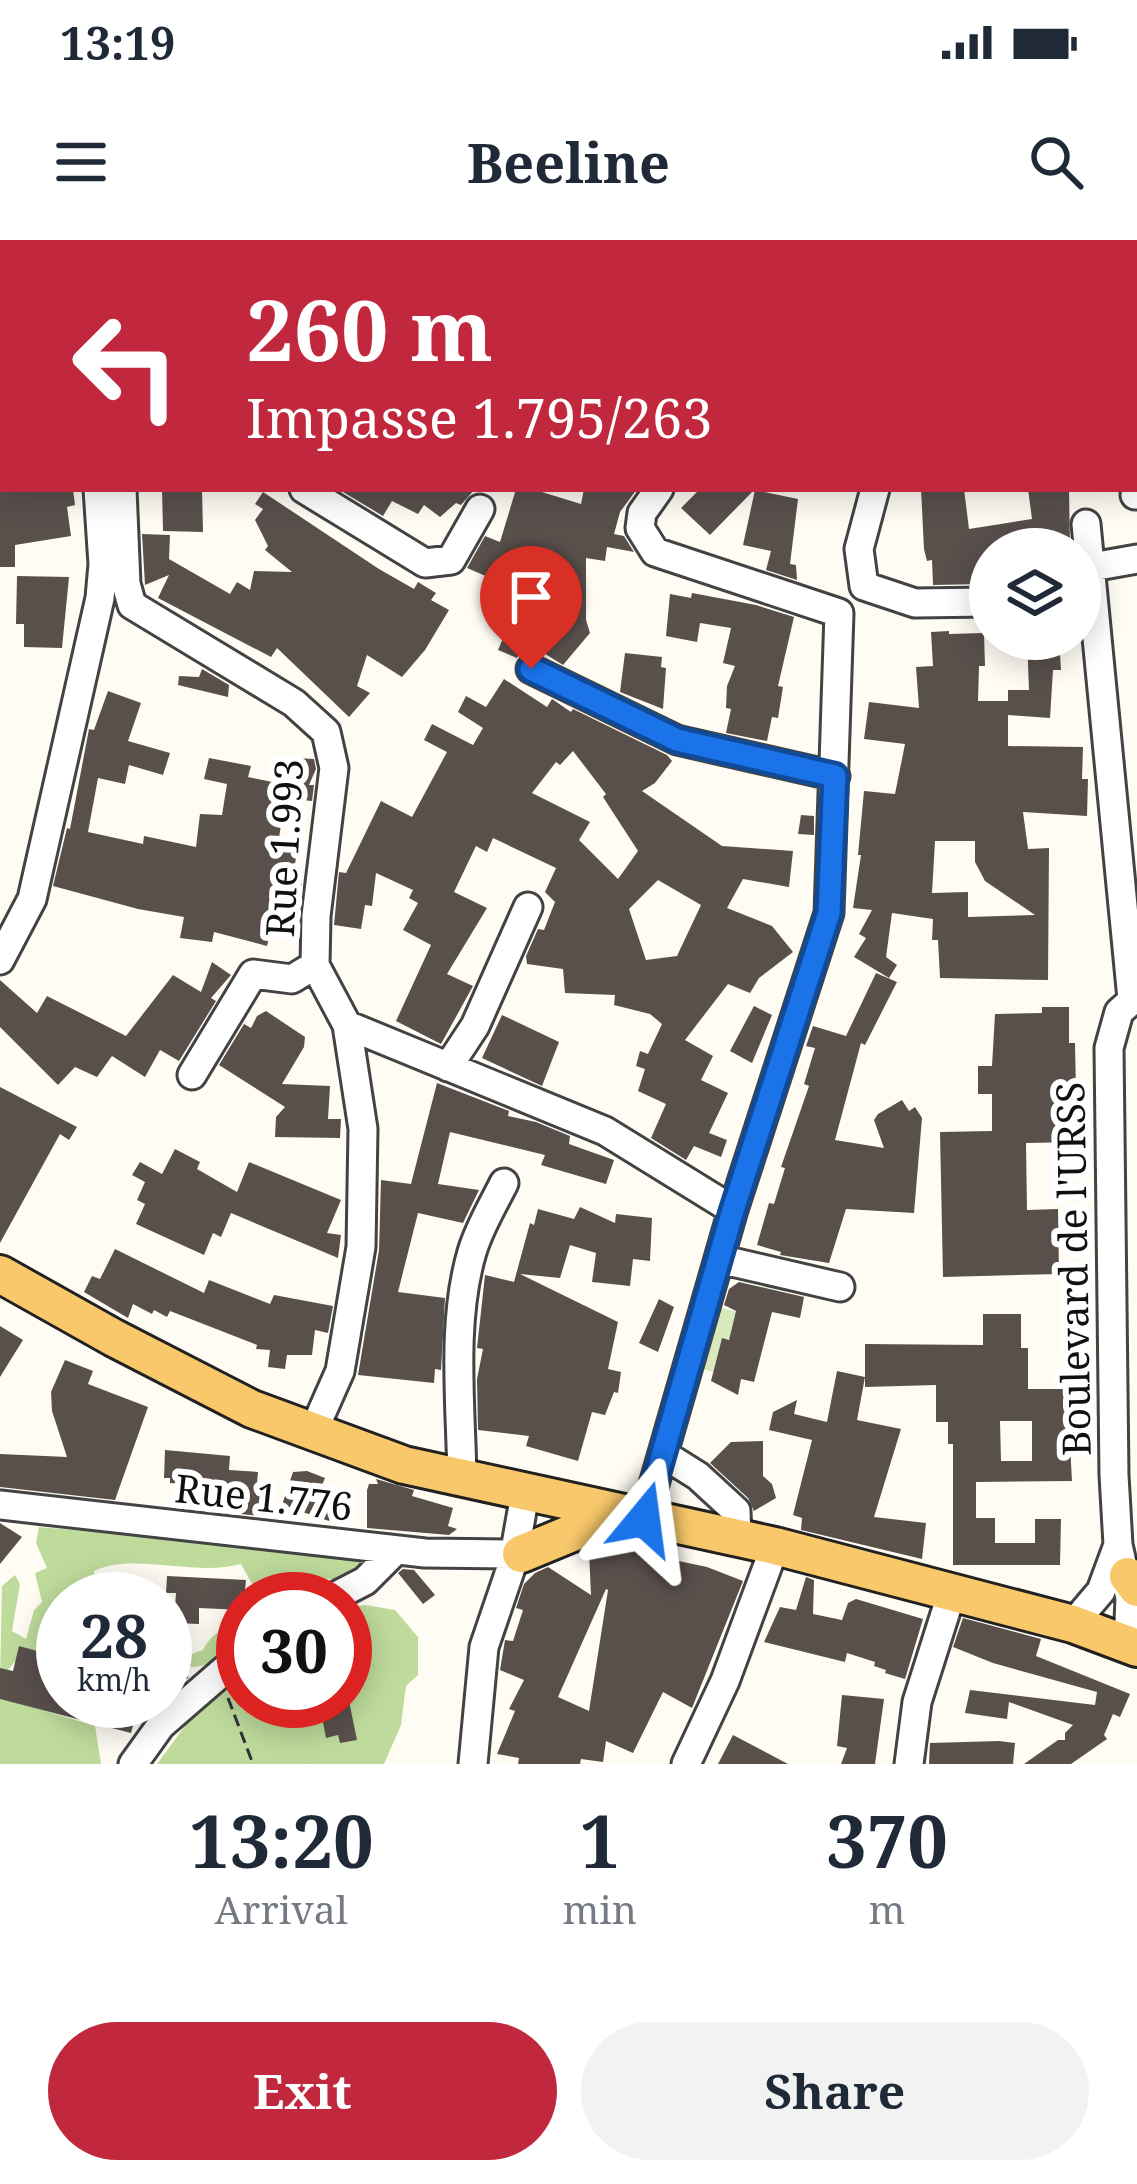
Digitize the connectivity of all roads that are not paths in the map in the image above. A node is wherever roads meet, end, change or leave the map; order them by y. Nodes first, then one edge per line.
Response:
1 (98, 492) edge
2 (122, 492) edge
3 (309, 492) edge
4 (657, 492) edge
5 (873, 492) edge
6 (480, 509) dead end
7 (1086, 524) dead end
8 (1086, 528) edge
9 (1133, 554) edge
10 (1101, 575) edge
11 (864, 586) junction
12 (114, 597) junction
13 (969, 603) edge
14 (839, 614) junction
15 (1101, 650) edge
16 (531, 669) dead end
17 (835, 776) junction
18 (1125, 783) edge
19 (528, 908) dead end
20 (0, 960) edge
21 (315, 965) junction
22 (1135, 998) edge
23 (347, 1025) junction
24 (448, 1067) junction
25 (192, 1075) dead end
26 (504, 1183) dead end
27 (733, 1210) junction
28 (719, 1259) junction
29 (0, 1274) edge
30 (840, 1287) dead end
31 (313, 1432) junction
32 (663, 1454) junction
33 (462, 1480) junction
34 (525, 1494) junction
35 (564, 1503) junction
36 (0, 1505) edge
37 (631, 1516) junction
38 (737, 1538) junction
39 (775, 1546) junction
40 (396, 1550) junction
41 (515, 1557) junction
42 (1127, 1569) edge
43 (372, 1574) edge
44 (952, 1592) junction
45 (1073, 1624) junction
46 (1133, 1646) edge
47 (216, 1676) edge
48 (134, 1764) edge
49 (473, 1764) edge
50 (686, 1764) edge
51 (909, 1764) edge

1 - 12 street
2 - 12 street
3 - 6 street
4 - 14 street
5 - 11 street
7 - 8 street
9 - 10 street
11 - 13 street
11 - 14 street
12 - 20 street
12 - 21 street, Rue 1.993
14 - 17 street
15 - 18 street
16 - 17 street
17 - 27 street
18 - 22 street
19 - 24 street
21 - 23 street, Rue 1.993
21 - 25 street
22 - 42 street, Boulevard de l'URSS
23 - 24 street
23 - 31 street, Rue 1.993
24 - 27 street
26 - 33 street
27 - 28 street
28 - 30 street
28 - 32 street
29 - 31 main road
31 - 33 main road
32 - 37 street
32 - 38 street
33 - 34 main road
34 - 35 main road
34 - 41 street
35 - 37 main road
35 - 41 street
36 - 40 street, Rue 1.776
37 - 38 main road
37 - 41 main road
38 - 39 main road
39 - 44 main road
39 - 50 street
40 - 41 street, Rue 1.776
40 - 43 street
41 - 49 street
42 - 45 street
42 - 46 street, Boulevard de l'URSS
44 - 45 main road
44 - 51 street
45 - 46 main road
47 - 48 street

